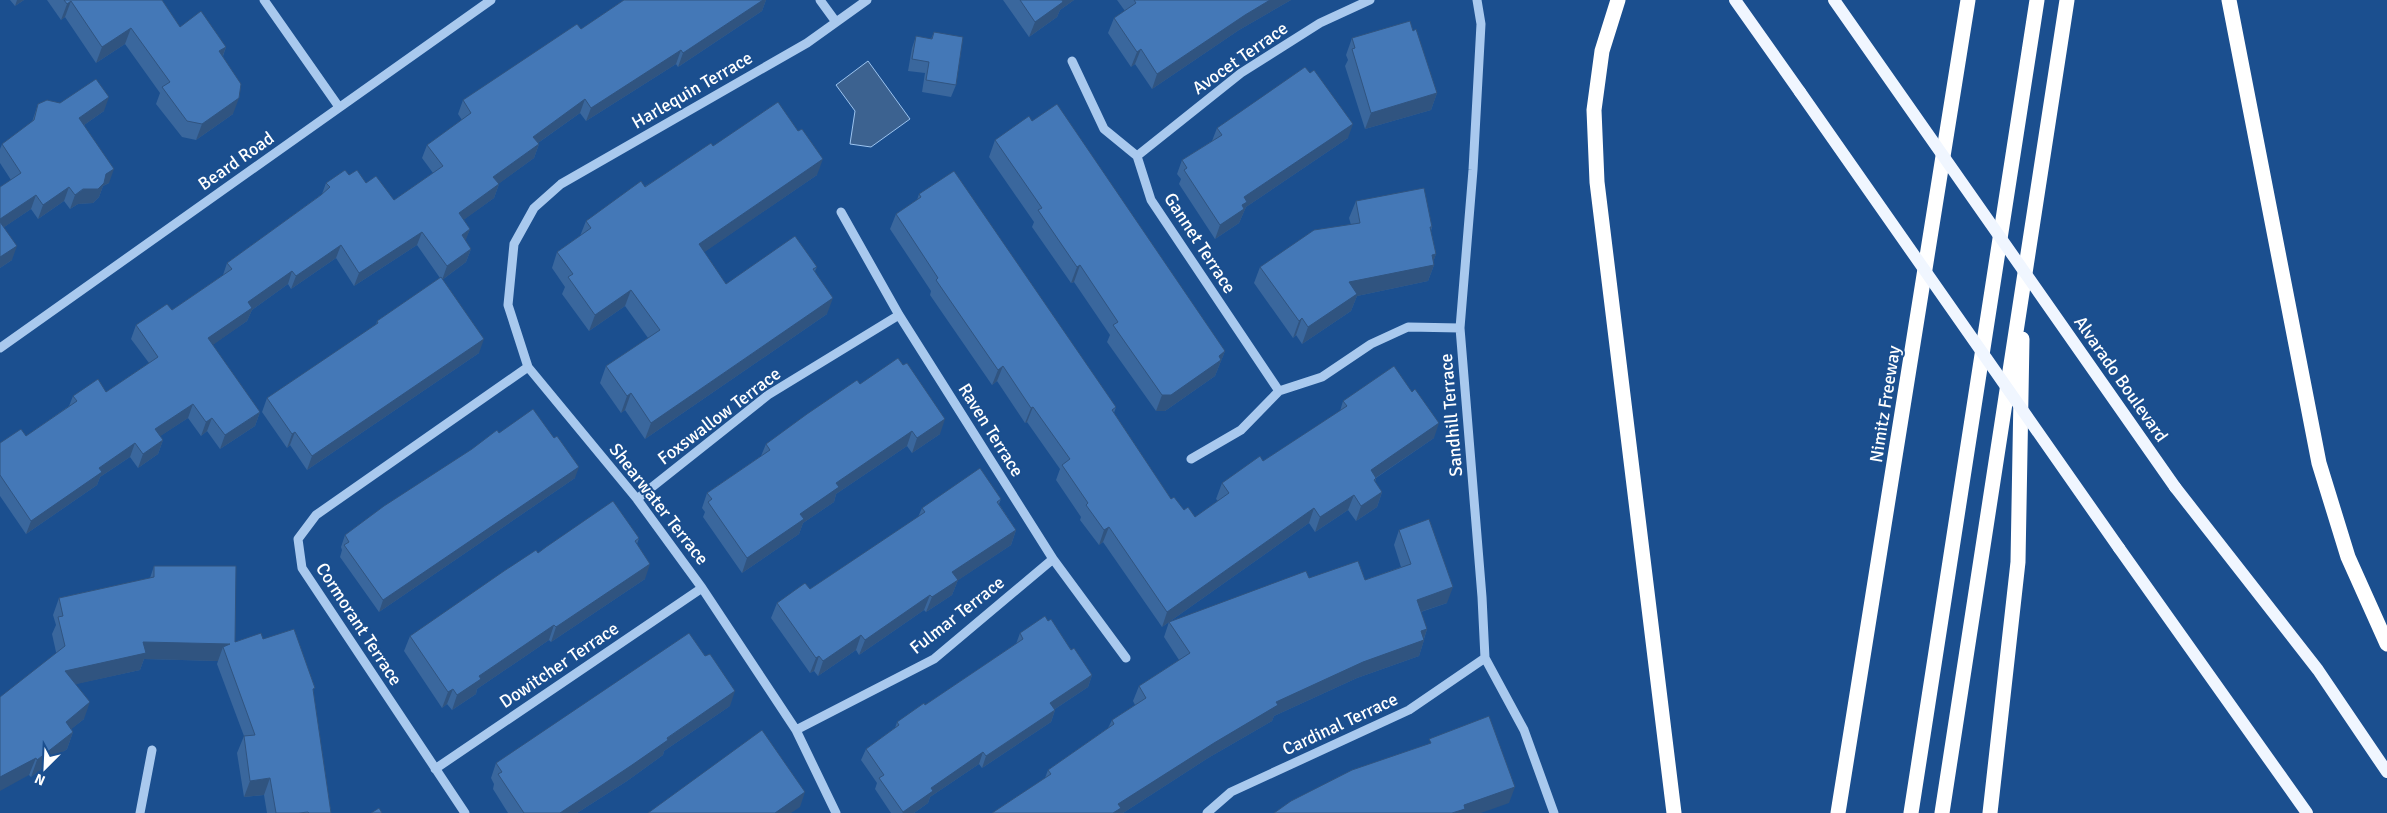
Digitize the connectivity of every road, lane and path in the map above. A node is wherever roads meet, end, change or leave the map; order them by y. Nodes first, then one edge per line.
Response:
1 (264, 0) edge
2 (491, 0) edge
3 (820, 0) edge
4 (867, 0) edge
5 (1370, 0) edge
6 (1478, 0) edge
7 (1618, 0) edge
8 (1735, 0) edge
9 (1834, 0) edge
10 (1968, 0) edge
11 (2037, 0) edge
12 (2067, 0) edge
13 (2229, 0) edge
14 (836, 22) junction
15 (1072, 61) dead end
16 (339, 107) junction
17 (1137, 156) junction
18 (534, 208) joint
19 (841, 212) dead end
20 (2022, 280) junction
21 (899, 315) junction
22 (1460, 328) junction
23 (0, 348) edge
24 (528, 367) junction
25 (1279, 391) junction
26 (1191, 459) dead end
27 (637, 499) junction
28 (1053, 559) junction
29 (702, 588) junction
30 (2387, 644) edge
31 (1126, 658) dead end
32 (1485, 658) junction
33 (796, 730) junction
34 (152, 750) dead end
35 (434, 769) junction
36 (2387, 772) edge
37 (140, 813) edge
38 (465, 813) edge
39 (836, 813) edge
40 (1207, 813) edge
41 (1554, 813) edge
42 (1674, 813) edge
43 (1838, 813) edge
44 (1911, 813) edge
45 (1942, 813) edge
46 (1990, 813) edge
47 (2307, 813) edge

1 - 16 street
2 - 16 street, Beard Road
3 - 14 street
4 - 14 street, Harlequin Terrace
5 - 17 street, Avocet Terrace
6 - 22 street, Sandhill Terrace
7 - 42 highway
8 - 47 main road, bridge
9 - 36 main road, Alvarado Boulevard, bridge
10 - 43 highway, Nimitz Freeway
11 - 44 highway
12 - 20 highway
13 - 30 highway
14 - 18 street, Harlequin Terrace
15 - 17 street
16 - 23 street, Beard Road
17 - 25 street, Gannet Terrace
18 - 24 street, Shearwater Terrace
19 - 21 street, Raven Terrace
20 - 45 highway
20 - 46 highway
21 - 27 street, Foxswallow Terrace
21 - 28 street, Raven Terrace
22 - 25 street
22 - 32 street, Sandhill Terrace
24 - 27 street, Shearwater Terrace
24 - 35 street, Cormorant Terrace
25 - 26 street
27 - 29 street, Shearwater Terrace
28 - 31 street, Raven Terrace
28 - 33 street, Fulmar Terrace
29 - 33 street, Shearwater Terrace
29 - 35 street, Dowitcher Terrace
32 - 40 street, Cardinal Terrace
32 - 41 street, Sandhill Terrace
33 - 39 street, Shearwater Terrace
34 - 37 street
35 - 38 street, Cormorant Terrace

